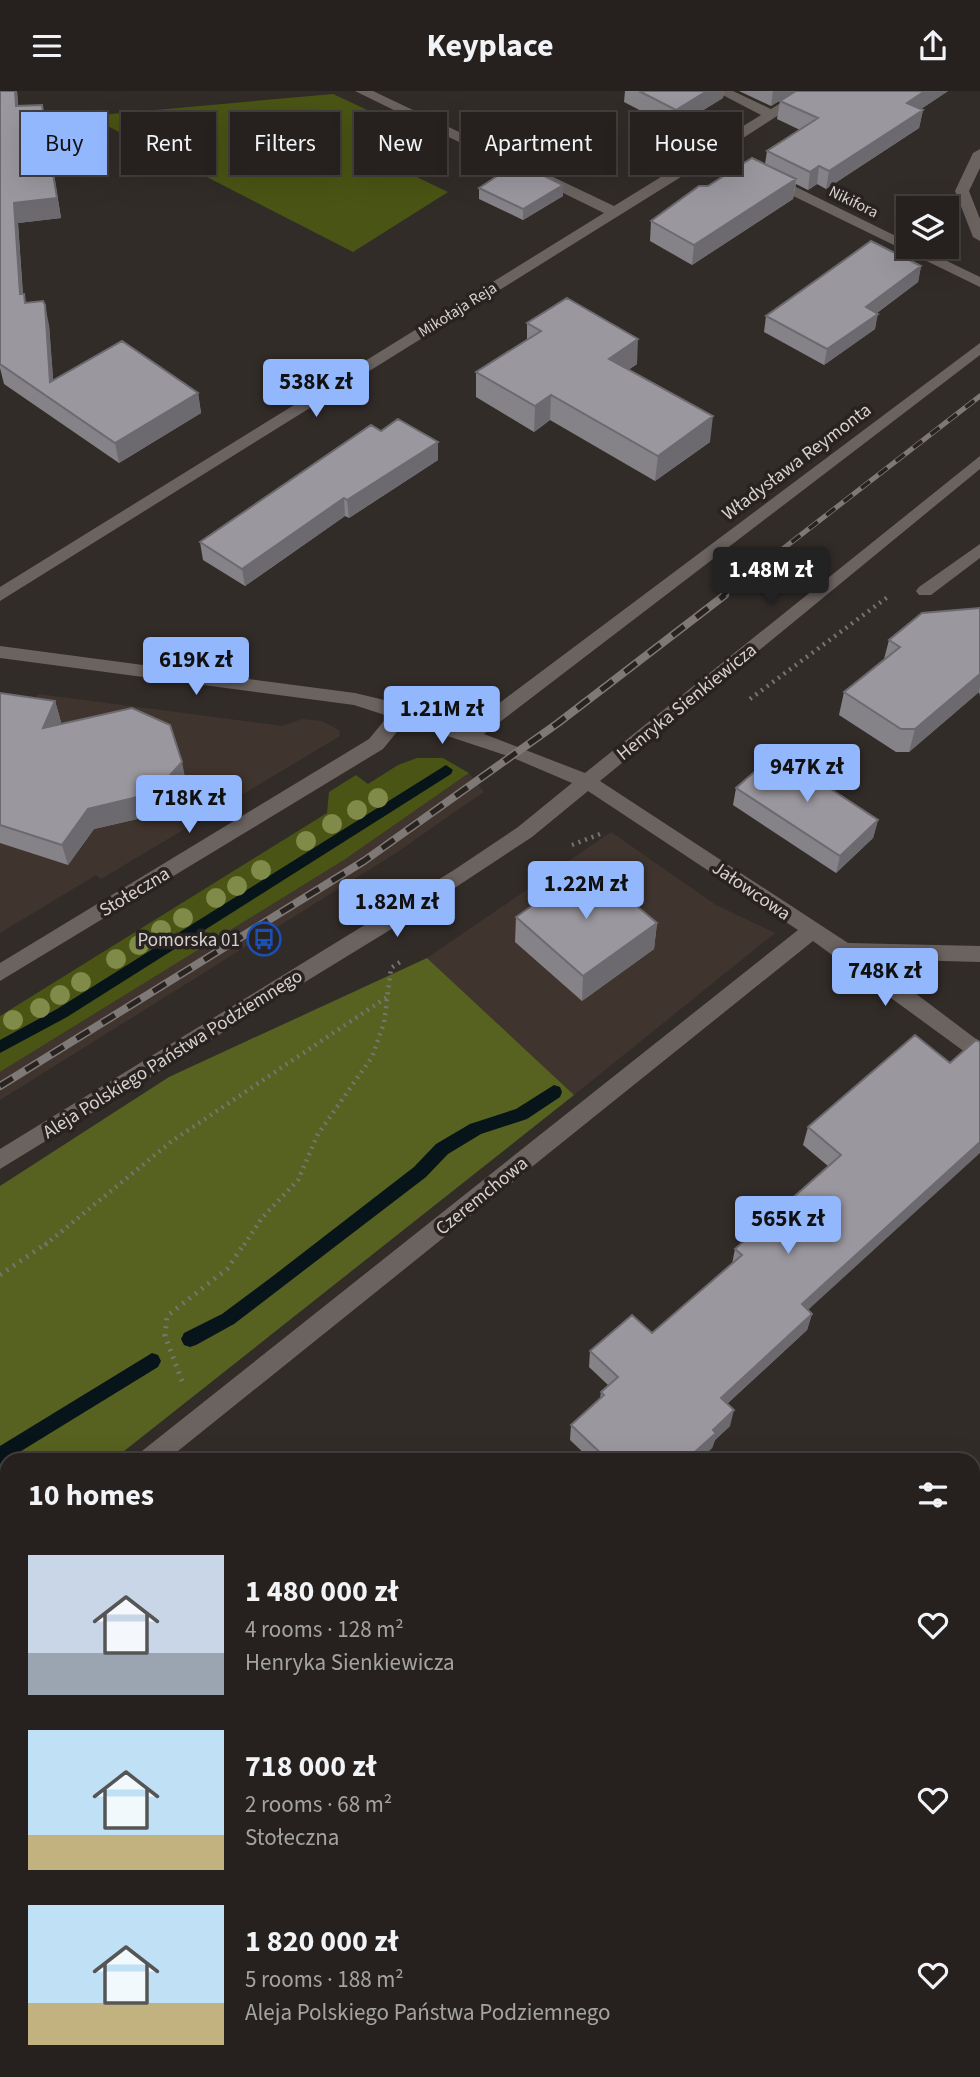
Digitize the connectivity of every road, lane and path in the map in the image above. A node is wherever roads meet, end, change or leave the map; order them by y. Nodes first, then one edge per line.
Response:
1 (362, 91) edge
2 (722, 91) edge
3 (809, 91) edge
4 (771, 114) junction
5 (742, 132) edge
6 (980, 153) edge
7 (742, 166) edge
8 (672, 175) edge
9 (612, 211) junction
10 (980, 237) edge
11 (980, 283) edge
12 (980, 348) edge
13 (980, 461) edge
14 (980, 550) edge
15 (896, 590) dead end
16 (925, 591) dead end
17 (0, 595) edge
18 (0, 652) edge
19 (746, 703) dead end
20 (399, 711) junction
21 (470, 735) junction
22 (588, 782) junction
23 (812, 930) junction
24 (844, 951) junction
25 (980, 954) edge
26 (391, 968) dead end
27 (0, 973) edge
28 (388, 997) junction
29 (980, 1054) edge
30 (0, 1160) edge
31 (0, 1275) edge
32 (194, 1424) junction
33 (158, 1453) edge

1 - 9 street
2 - 4 street
3 - 4 street, Mikołaja Reja
4 - 5 street, Mikołaja Reja
6 - 10 street
7 - 11 street, Nikifora
8 - 9 street, Mikołaja Reja
9 - 17 street, Mikołaja Reja
12 - 21 street, Władysława Reymonta
13 - 22 street, Henryka Sienkiewicza
14 - 16 street
15 - 19 path
18 - 20 street, Jałowcowa
20 - 21 street, Jałowcowa
20 - 27 street, Stołeczna
21 - 22 street, Jałowcowa
22 - 23 street, Jałowcowa
22 - 30 street, Aleja Polskiego Państwa Podziemnego
23 - 24 street, Jałowcowa
23 - 32 street, Czeremchowa
24 - 25 street
24 - 29 street, Jałowcowa
26 - 28 path
28 - 31 path
28 - 32 path
32 - 33 street, Czeremchowa

